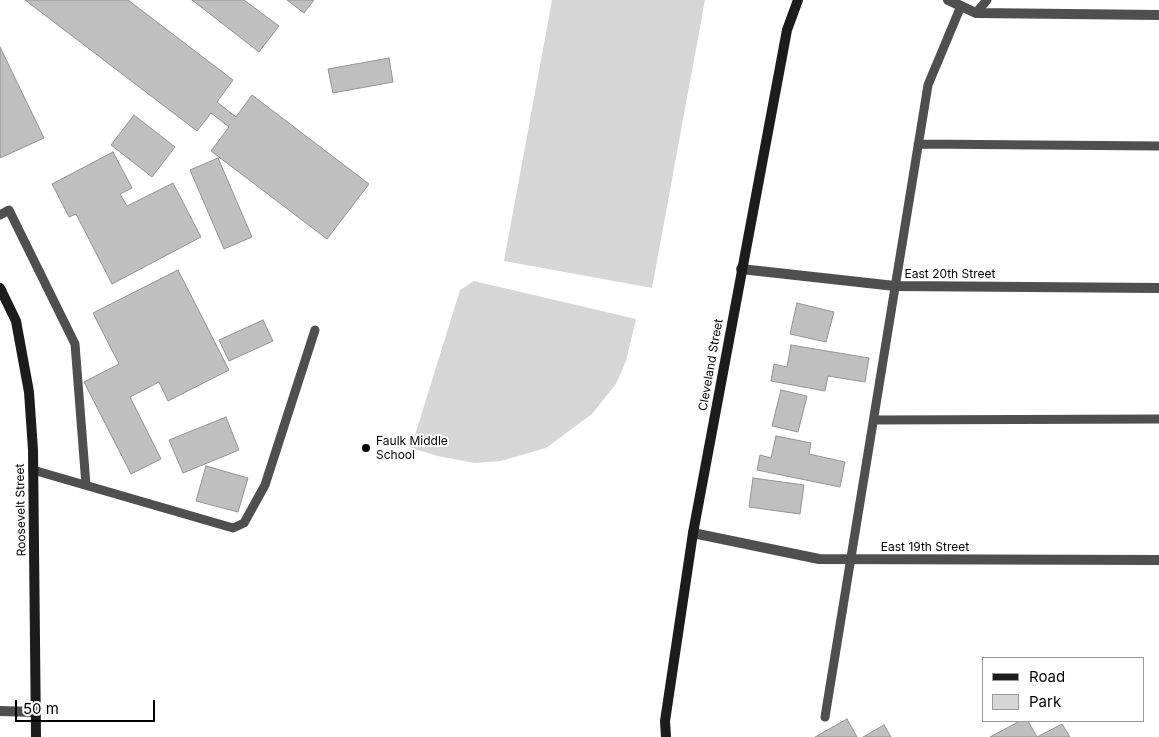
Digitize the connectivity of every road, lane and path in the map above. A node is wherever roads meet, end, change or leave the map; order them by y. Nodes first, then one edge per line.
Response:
1 (798, 0) edge
2 (948, 0) edge
3 (987, 0) edge
4 (961, 6) junction
5 (976, 13) junction
6 (1159, 15) edge
7 (918, 144) junction
8 (1159, 146) edge
9 (0, 215) edge
10 (741, 269) junction
11 (895, 286) junction
12 (0, 288) edge
13 (1159, 288) edge
14 (315, 330) dead end
15 (1159, 419) edge
16 (874, 420) junction
17 (33, 470) junction
18 (86, 485) junction
19 (693, 533) junction
20 (852, 559) junction
21 (1159, 560) edge
22 (0, 711) edge
23 (36, 712) junction
24 (826, 716) dead end
25 (36, 737) edge
26 (666, 737) edge

1 - 10 street, Cleveland Street
2 - 4 street
3 - 5 lane
4 - 5 street
4 - 7 lane
5 - 6 street
7 - 8 lane
7 - 11 lane
9 - 18 lane
10 - 11 street, East 20th Street
10 - 19 street, Cleveland Street
11 - 13 street, East 20th Street
11 - 16 lane
12 - 17 street, Roosevelt Street
14 - 18 lane
15 - 16 lane
16 - 20 lane
17 - 18 lane
17 - 23 street, Roosevelt Street
19 - 20 street, East 19th Street
19 - 26 street, Cleveland Street
20 - 21 street, East 19th Street
20 - 24 lane
22 - 23 street
23 - 25 street, Roosevelt Street

